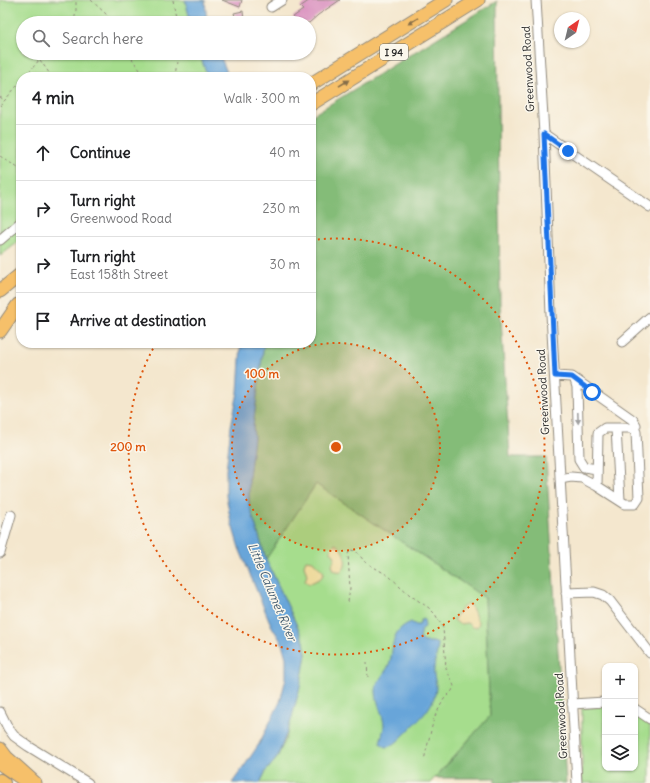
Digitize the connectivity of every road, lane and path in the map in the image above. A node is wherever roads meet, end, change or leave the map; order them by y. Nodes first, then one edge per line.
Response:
1 (76, 0) edge
2 (91, 0) edge
3 (173, 0) edge
4 (282, 0) edge
5 (446, 0) edge
6 (478, 0) edge
7 (536, 0) edge
8 (271, 7) dead end
9 (75, 16) edge
10 (108, 16) edge
11 (176, 16) edge
12 (39, 60) edge
13 (41, 60) edge
14 (133, 60) edge
15 (177, 60) edge
16 (29, 72) edge
17 (49, 72) edge
18 (142, 72) edge
19 (176, 72) edge
20 (316, 81) edge
21 (16, 87) edge
22 (0, 97) edge
23 (5, 101) junction
24 (316, 101) edge
25 (0, 106) edge
26 (544, 134) junction
27 (0, 156) edge
28 (16, 167) edge
29 (650, 207) edge
30 (16, 226) edge
31 (0, 240) edge
32 (16, 278) edge
33 (0, 291) edge
34 (16, 306) edge
35 (16, 307) edge
36 (650, 318) edge
37 (0, 320) edge
38 (0, 331) edge
39 (622, 342) dead end
40 (555, 376) junction
41 (575, 380) junction
42 (616, 428) junction
43 (634, 430) junction
44 (597, 469) junction
45 (560, 479) junction
46 (597, 486) junction
47 (620, 500) junction
48 (12, 515) dead end
49 (0, 553) edge
50 (566, 593) junction
51 (348, 602) dead end
52 (650, 652) edge
53 (367, 662) dead end
54 (368, 678) dead end
55 (602, 702) edge
56 (572, 704) junction
57 (638, 711) edge
58 (0, 712) edge
59 (650, 719) edge
60 (0, 749) edge
61 (424, 760) dead end
62 (0, 764) edge
63 (0, 780) edge
64 (4, 783) edge
65 (28, 783) edge
66 (35, 783) edge
67 (88, 783) edge
68 (577, 783) edge

1 - 9 path
2 - 10 path
3 - 11 path
4 - 8 street
5 -> 20 highway, I 94
24 -> 6 highway, I 94
7 - 26 street, Greenwood Road
12 - 16 path
13 - 17 path
14 - 18 path
15 - 19 path
21 - 23 path
22 - 23 path
23 - 25 path
26 - 29 street
26 - 40 street, Greenwood Road
27 - 28 path
30 - 31 street
32 - 33 highway
34 - 37 highway
35 - 38 highway
36 - 39 street
40 - 41 street
40 - 45 street, Greenwood Road
41 - 43 street
41 -> 44 street
42 - 43 street
42 - 44 street
42 - 47 street
43 - 47 street
44 - 46 street
45 - 46 street
45 - 50 street, Greenwood Road
46 - 47 street
48 - 49 street
50 - 52 street
50 - 56 street, Greenwood Road
51 - 61 path
53 - 54 path
55 - 56 street
56 - 68 street, Greenwood Road
57 - 59 street
58 - 67 street
60 - 66 highway
62 - 65 main road
63 - 64 main road

